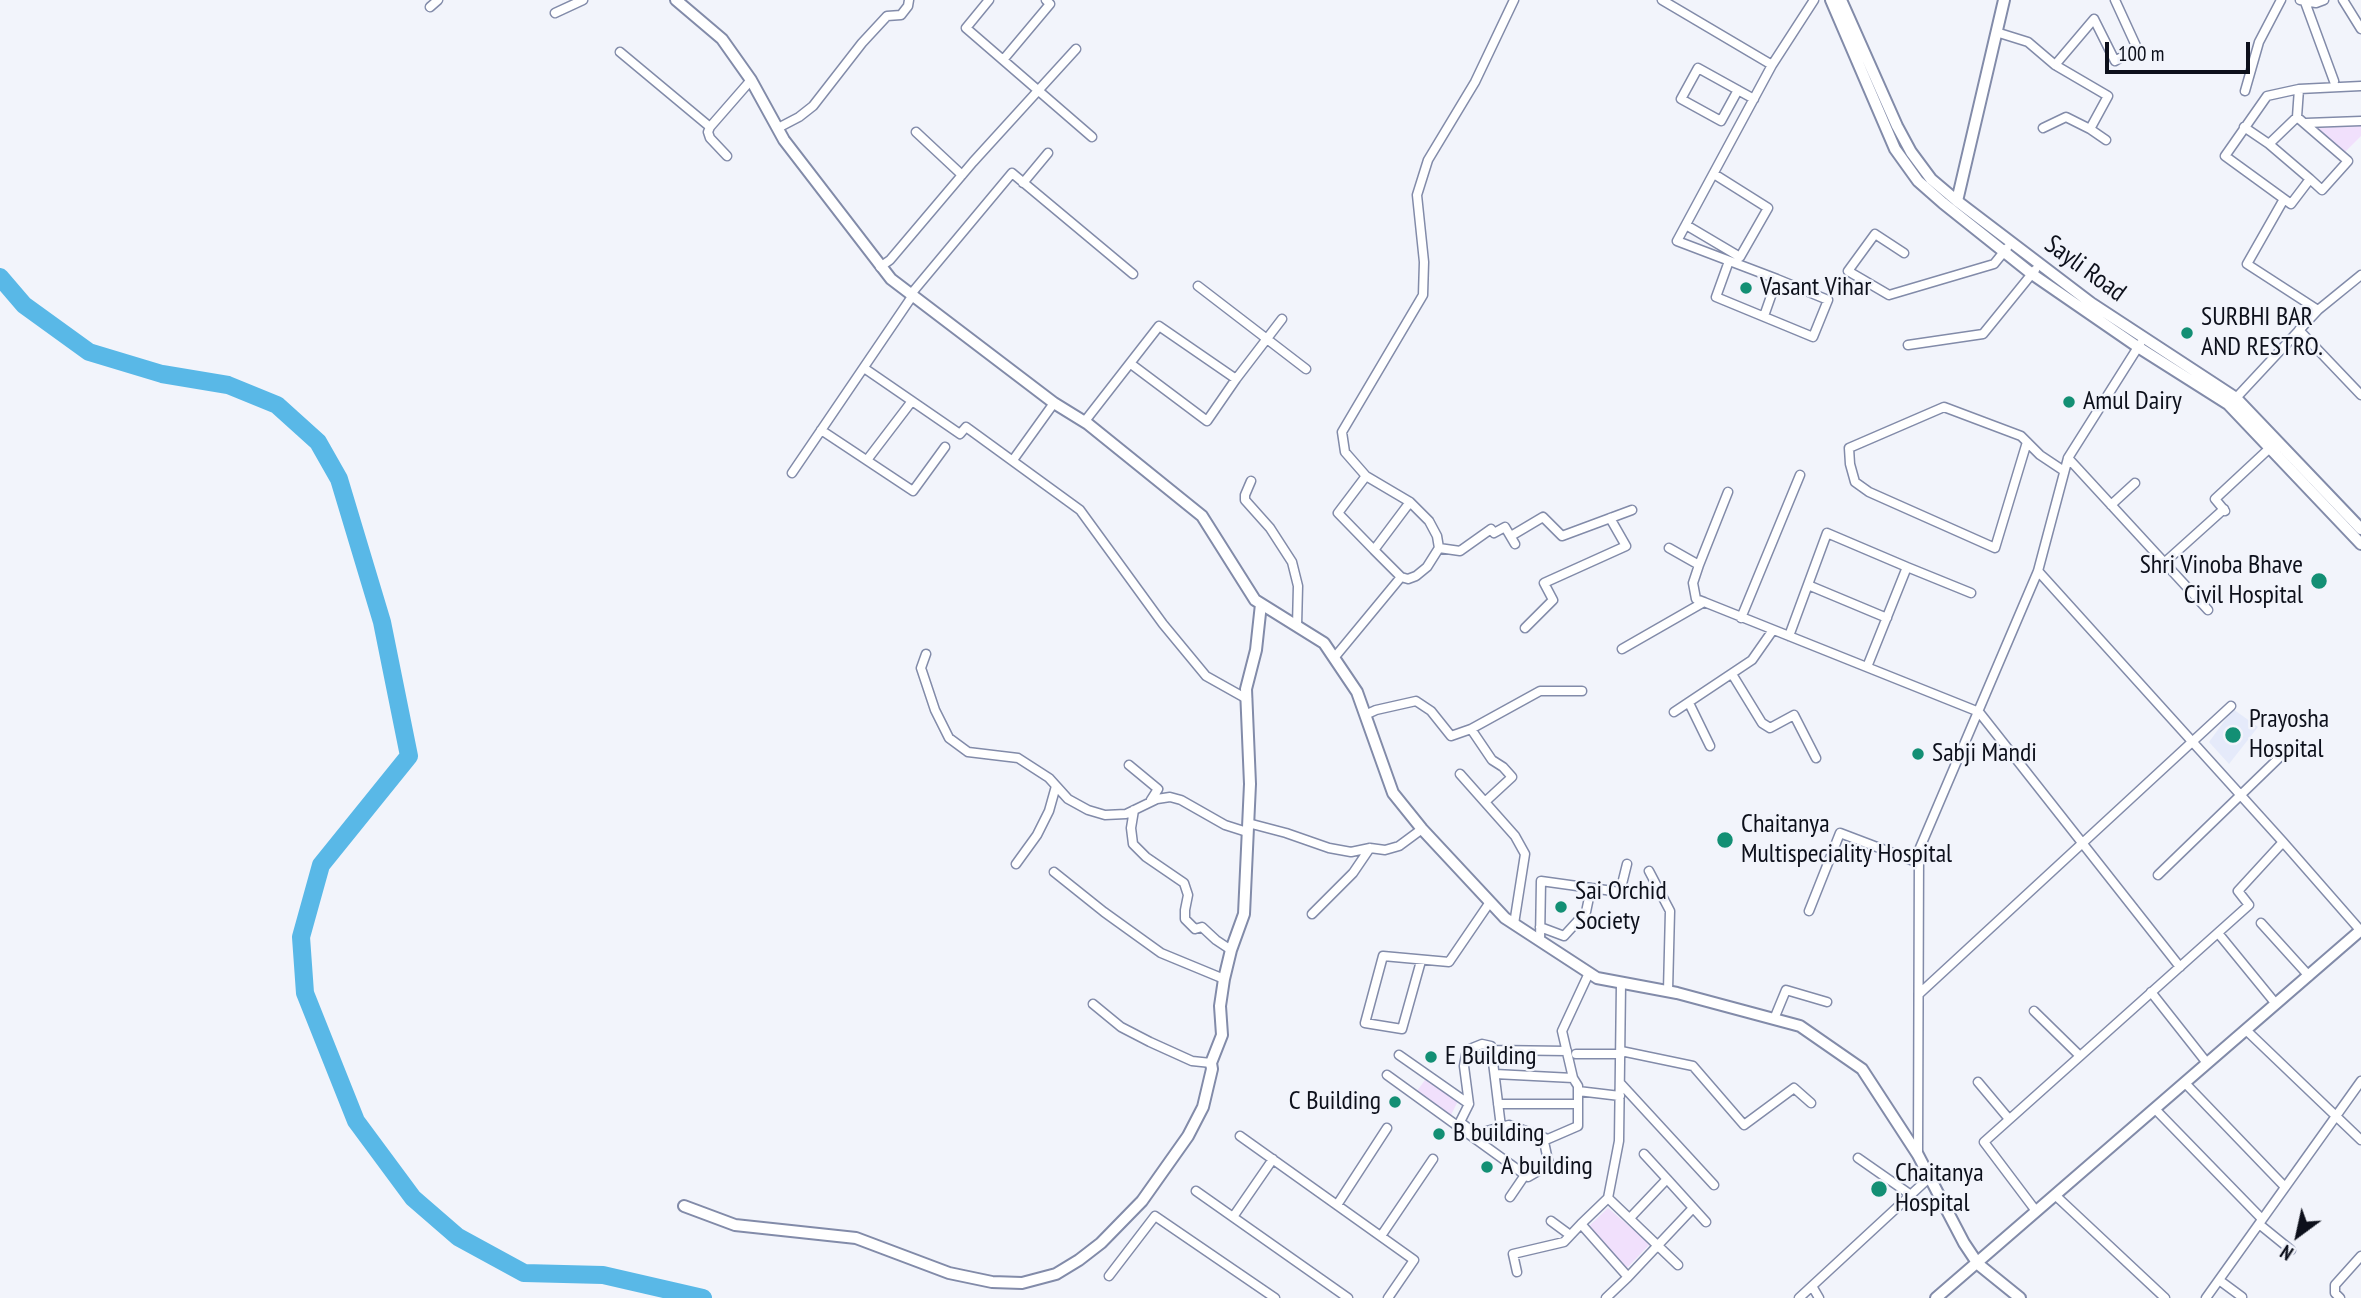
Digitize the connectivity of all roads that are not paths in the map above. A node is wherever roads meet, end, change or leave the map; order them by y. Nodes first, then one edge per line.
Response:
1 (438, 0) edge
2 (583, 0) edge
3 (676, 0) edge
4 (909, 0) edge
5 (989, 0) edge
6 (1046, 0) edge
7 (1514, 0) edge
8 (1662, 0) edge
9 (1814, 0) edge
10 (1831, 0) edge
11 (1841, 0) edge
12 (2004, 0) edge
13 (2115, 0) edge
14 (2281, 0) edge
15 (2324, 0) edge
16 (2343, 0) edge
17 (2303, 1) edge
18 (430, 7) dead end
19 (555, 13) dead end
20 (2361, 29) edge
21 (1996, 32) junction
22 (1076, 49) dead end
23 (620, 52) dead end
24 (1003, 60) junction
25 (1772, 65) junction
26 (2054, 65) junction
27 (751, 80) junction
28 (2334, 81) dead end
29 (2361, 86) edge
30 (2299, 89) junction
31 (1038, 90) junction
32 (1738, 90) junction
33 (2245, 91) dead end
34 (1754, 99) junction
35 (2297, 117) junction
36 (2361, 121) edge
37 (2306, 123) junction
38 (710, 127) junction
39 (2244, 127) junction
40 (778, 128) junction
41 (2043, 128) dead end
42 (2090, 129) junction
43 (916, 132) dead end
44 (1093, 137) dead end
45 (2106, 140) dead end
46 (2269, 144) junction
47 (1048, 153) dead end
48 (727, 156) dead end
49 (1714, 174) junction
50 (962, 175) junction
51 (2309, 179) junction
52 (1023, 183) junction
53 (2284, 199) junction
54 (1956, 201) junction
55 (1686, 225) junction
56 (2008, 248) junction
57 (1904, 253) dead end
58 (1729, 261) junction
59 (880, 267) junction
60 (2035, 269) junction
61 (1133, 274) dead end
62 (1777, 279) junction
63 (2359, 279) edge
64 (1198, 286) dead end
65 (912, 294) junction
66 (2318, 310) junction
67 (1763, 316) junction
68 (1282, 319) dead end
69 (2299, 330) junction
70 (1268, 339) junction
71 (2141, 343) junction
72 (1908, 345) dead end
73 (1131, 364) junction
74 (864, 368) junction
75 (1306, 369) dead end
76 (1236, 379) junction
77 (2361, 395) edge
78 (2236, 398) junction
79 (912, 401) junction
80 (1054, 403) junction
81 (1085, 421) junction
82 (821, 430) junction
83 (2027, 442) junction
84 (2273, 445) junction
85 (945, 447) dead end
86 (2068, 458) junction
87 (867, 460) junction
88 (1013, 460) junction
89 (2064, 471) junction
90 (792, 473) dead end
91 (1366, 475) junction
92 (1800, 475) dead end
93 (1251, 481) dead end
94 (2135, 483) dead end
95 (1728, 492) dead end
96 (1410, 502) junction
97 (2111, 505) junction
98 (1632, 510) dead end
99 (1610, 518) junction
100 (2361, 528) edge
101 (2361, 544) edge
102 (1439, 548) junction
103 (1669, 548) dead end
104 (1374, 550) junction
105 (2164, 563) junction
106 (1699, 565) junction
107 (1907, 567) junction
108 (2038, 571) junction
109 (1401, 577) junction
110 (1808, 585) junction
111 (1971, 593) dead end
112 (1704, 602) junction
113 (1261, 604) junction
114 (2207, 610) dead end
115 (1741, 618) junction
116 (1887, 618) junction
117 (1297, 626) junction
118 (1525, 628) dead end
119 (1773, 630) junction
120 (1789, 636) junction
121 (1622, 649) dead end
122 (926, 654) dead end
123 (1334, 658) junction
124 (1867, 667) junction
125 (1732, 674) junction
126 (1582, 691) dead end
127 (1247, 699) junction
128 (1689, 703) junction
129 (2231, 706) dead end
130 (1674, 712) dead end
131 (1979, 712) junction
132 (1365, 715) junction
133 (1471, 729) junction
134 (2193, 742) junction
135 (1710, 746) dead end
136 (2283, 754) dead end
137 (1816, 758) dead end
138 (1129, 765) dead end
139 (1461, 774) dead end
140 (1056, 786) junction
141 (2241, 795) junction
142 (1486, 801) junction
143 (1149, 803) junction
144 (1134, 810) junction
145 (1247, 827) junction
146 (1422, 829) junction
147 (2284, 842) junction
148 (2082, 844) junction
149 (1370, 848) junction
150 (1919, 863) junction
151 (1016, 864) dead end
152 (1627, 864) dead end
153 (1649, 871) dead end
154 (1054, 872) dead end
155 (2158, 875) dead end
156 (1591, 888) junction
157 (1490, 902) junction
158 (1809, 911) dead end
159 (1311, 914) dead end
160 (2261, 923) dead end
161 (1514, 924) junction
162 (1540, 927) junction
163 (2361, 931) edge
164 (2218, 933) junction
165 (1540, 941) junction
166 (1231, 950) junction
167 (1421, 961) junction
168 (2179, 967) junction
169 (1589, 973) junction
170 (2309, 976) junction
171 (1224, 979) junction
172 (1621, 984) junction
173 (1668, 991) junction
174 (2151, 992) junction
175 (1919, 994) junction
176 (1827, 1002) dead end
177 (1093, 1004) dead end
178 (2276, 1004) junction
179 (2034, 1010) dead end
180 (1774, 1019) junction
181 (2246, 1030) junction
182 (1492, 1050) junction
183 (1567, 1052) junction
184 (1621, 1052) junction
185 (1576, 1054) dead end
186 (1399, 1055) dead end
187 (2080, 1056) junction
188 (1211, 1063) junction
189 (2207, 1063) junction
190 (1494, 1074) junction
191 (1387, 1075) dead end
192 (1573, 1079) junction
193 (2361, 1081) edge
194 (1978, 1082) dead end
195 (2185, 1083) junction
196 (1620, 1084) junction
197 (1578, 1091) junction
198 (1620, 1096) junction
199 (1811, 1103) dead end
200 (1469, 1104) junction
201 (1498, 1104) junction
202 (1578, 1104) junction
203 (2155, 1108) junction
204 (2334, 1116) junction
205 (2009, 1119) junction
206 (1501, 1127) junction
207 (1387, 1128) dead end
208 (1240, 1136) dead end
209 (1543, 1137) junction
210 (2361, 1140) edge
211 (1644, 1154) dead end
212 (1918, 1155) junction
213 (1858, 1158) dead end
214 (1273, 1159) junction
215 (1433, 1159) dead end
216 (1525, 1175) junction
217 (1930, 1177) junction
218 (1667, 1179) junction
219 (1714, 1185) dead end
220 (2285, 1186) junction
221 (1196, 1191) dead end
222 (1910, 1195) junction
223 (2054, 1195) junction
224 (1510, 1197) dead end
225 (1608, 1198) junction
226 (1337, 1205) junction
227 (684, 1206) dead end
228 (1693, 1208) junction
229 (2036, 1211) junction
230 (1233, 1217) junction
231 (1630, 1218) junction
232 (1551, 1221) dead end
233 (2260, 1221) junction
234 (1706, 1222) dead end
235 (1581, 1224) junction
236 (1570, 1235) junction
237 (1381, 1237) junction
238 (1658, 1246) junction
239 (2291, 1250) dead end
240 (2361, 1256) edge
241 (1978, 1264) junction
242 (1678, 1265) dead end
243 (1517, 1272) dead end
244 (1109, 1276) dead end
245 (1628, 1277) junction
246 (2219, 1280) junction
247 (2004, 1285) junction
248 (1812, 1286) junction
249 (2242, 1297) edge
250 (1275, 1298) edge
251 (1348, 1298) edge
252 (1388, 1298) edge
253 (1606, 1298) edge
254 (1798, 1298) edge
255 (1819, 1298) edge
256 (1936, 1298) edge
257 (2004, 1298) edge
258 (2020, 1298) edge
259 (2165, 1298) edge
260 (2206, 1298) edge
261 (2340, 1298) edge

1 - 18 street
2 - 19 street
3 - 27 main road
4 - 40 street
5 - 24 street
6 - 24 street
7 - 91 street
8 - 25 street
9 - 25 street
10 - 56 main road
11 - 54 main road, Sayli Road
12 - 21 main road
13 - 26 street
14 - 33 street
15 - 17 street
16 - 20 street
17 - 28 street
21 - 26 street
21 - 54 main road
22 - 31 street
23 - 38 street
24 - 31 street
25 - 34 street
26 - 42 street
27 - 38 street
27 - 40 main road
29 - 30 street
30 - 35 street
30 - 39 street
31 - 44 street
31 - 50 street
32 - 32 street
32 - 34 street
34 - 49 street
35 - 37 street
35 - 46 street
36 - 37 street
37 - 51 street
38 - 48 street
39 - 46 street
39 - 53 street
40 - 59 main road
41 - 42 street
42 - 45 street
43 - 50 street
46 - 51 street
47 - 52 street
49 - 55 street
49 - 55 street
50 - 59 street
51 - 53 street
52 - 61 street
52 - 65 street
53 - 66 street
54 - 56 main road, Sayli Road
55 - 58 street
56 - 57 street
56 - 60 main road, Sayli Road
58 - 62 street
58 - 67 street
59 - 65 main road
60 - 71 main road, Sayli Road
60 - 72 street
62 - 67 street
62 - 67 street
63 - 66 street
64 - 70 street
65 - 74 street
65 - 80 main road
66 - 69 street
68 - 70 street
69 - 77 street
69 - 78 street
70 - 75 street
70 - 76 street
71 - 78 main road, Sayli Road
71 - 84 main road
71 - 86 street
73 - 76 street
73 - 76 street
73 - 81 street
74 - 79 street
74 - 82 street
78 - 84 main road, Sayli Road
79 - 87 street
79 - 88 street
80 - 81 main road
80 - 88 street
81 - 113 main road
82 - 87 street
82 - 90 street
83 - 83 street
83 - 89 street
84 - 100 main road, Sayli Road
84 - 101 main road
84 - 105 street
85 - 87 street
86 - 89 street
86 - 97 street
88 - 127 street
89 - 108 street
91 - 96 street
91 - 104 street
92 - 115 street
93 - 117 street
94 - 97 street
95 - 106 street
96 - 102 street
96 - 104 street
97 - 105 street
98 - 99 street
99 - 102 street
99 - 118 street
102 - 109 street
103 - 106 street
104 - 109 street
105 - 114 street
106 - 112 street
107 - 110 street
107 - 111 street
107 - 116 street
108 - 131 street
108 - 134 street
109 - 123 street
110 - 116 street
110 - 120 street
112 - 115 street
112 - 121 street
113 - 117 main road
113 - 127 main road
115 - 119 street
116 - 124 street
117 - 123 main road
119 - 120 street
119 - 125 street
120 - 124 street
122 - 140 street
123 - 132 main road
124 - 131 street
125 - 128 street
125 - 137 street
126 - 133 street
127 - 145 main road
128 - 130 street
128 - 135 street
129 - 134 street
131 - 148 street
131 - 150 street
132 - 133 street
132 - 146 main road
133 - 142 street
134 - 141 street
134 - 148 street
136 - 141 street
138 - 143 street
139 - 142 street
140 - 144 street
140 - 151 street
141 - 147 street
141 - 155 street
142 - 161 street
143 - 144 street
143 - 145 street
144 - 166 street
145 - 149 street
145 - 166 main road
146 - 149 street
146 - 157 main road
147 - 163 street
147 - 164 street
148 - 168 street
148 - 175 street
149 - 159 street
150 - 158 street
150 - 175 street
152 - 156 street
153 - 173 street
154 - 171 street
156 - 162 street
156 - 162 street
157 - 161 main road
157 - 167 street
160 - 170 street
161 - 165 main road
162 - 165 street
163 - 170 main road
164 - 168 street
164 - 178 street
165 - 169 main road
166 - 171 main road
167 - 167 street
168 - 174 street
169 - 172 main road
169 - 183 street
170 - 178 main road
171 - 188 main road
172 - 173 main road
172 - 184 street
173 - 180 main road
174 - 187 street
174 - 189 street
175 - 212 street
176 - 180 street
177 - 188 street
178 - 181 main road
179 - 187 street
180 - 212 main road
181 - 189 main road
181 - 204 street
182 - 183 street
182 - 190 street
182 - 200 street
183 - 192 street
184 - 185 street
184 - 196 street
184 - 199 street
186 - 200 street
187 - 205 street
188 - 227 main road
189 - 195 main road
190 - 192 street
190 - 201 street
191 - 216 street
192 - 197 street
193 - 204 street
194 - 205 street
195 - 203 main road
195 - 220 street
196 - 198 street
196 - 219 street
197 - 198 street
197 - 202 street
198 - 225 street
200 - 206 street
201 - 202 street
201 - 206 street
202 - 209 street
203 - 223 main road
203 - 233 street
204 - 210 street
204 - 220 street
205 - 229 street
206 - 209 street
207 - 226 street
208 - 214 street
209 - 216 street
211 - 218 street
212 - 217 main road
213 - 222 street
214 - 226 street
214 - 230 street
215 - 237 street
216 - 224 street
217 - 222 street
217 - 241 main road
218 - 228 street
218 - 231 street
220 - 233 street
221 - 230 street
222 - 248 street
223 - 229 main road
223 - 259 street
225 - 231 street
225 - 235 street
226 - 237 street
228 - 234 street
228 - 238 street
229 - 241 main road
230 - 251 street
231 - 238 street
232 - 236 street
233 - 239 street
233 - 246 street
235 - 236 street
235 - 245 street
236 - 243 street
237 - 252 street
238 - 242 street
238 - 245 street
240 - 261 street
241 - 247 main road
241 - 256 main road
244 - 250 street
245 - 253 street
246 - 249 street
246 - 260 street
247 - 257 street
247 - 258 main road
248 - 254 street
248 - 255 street

